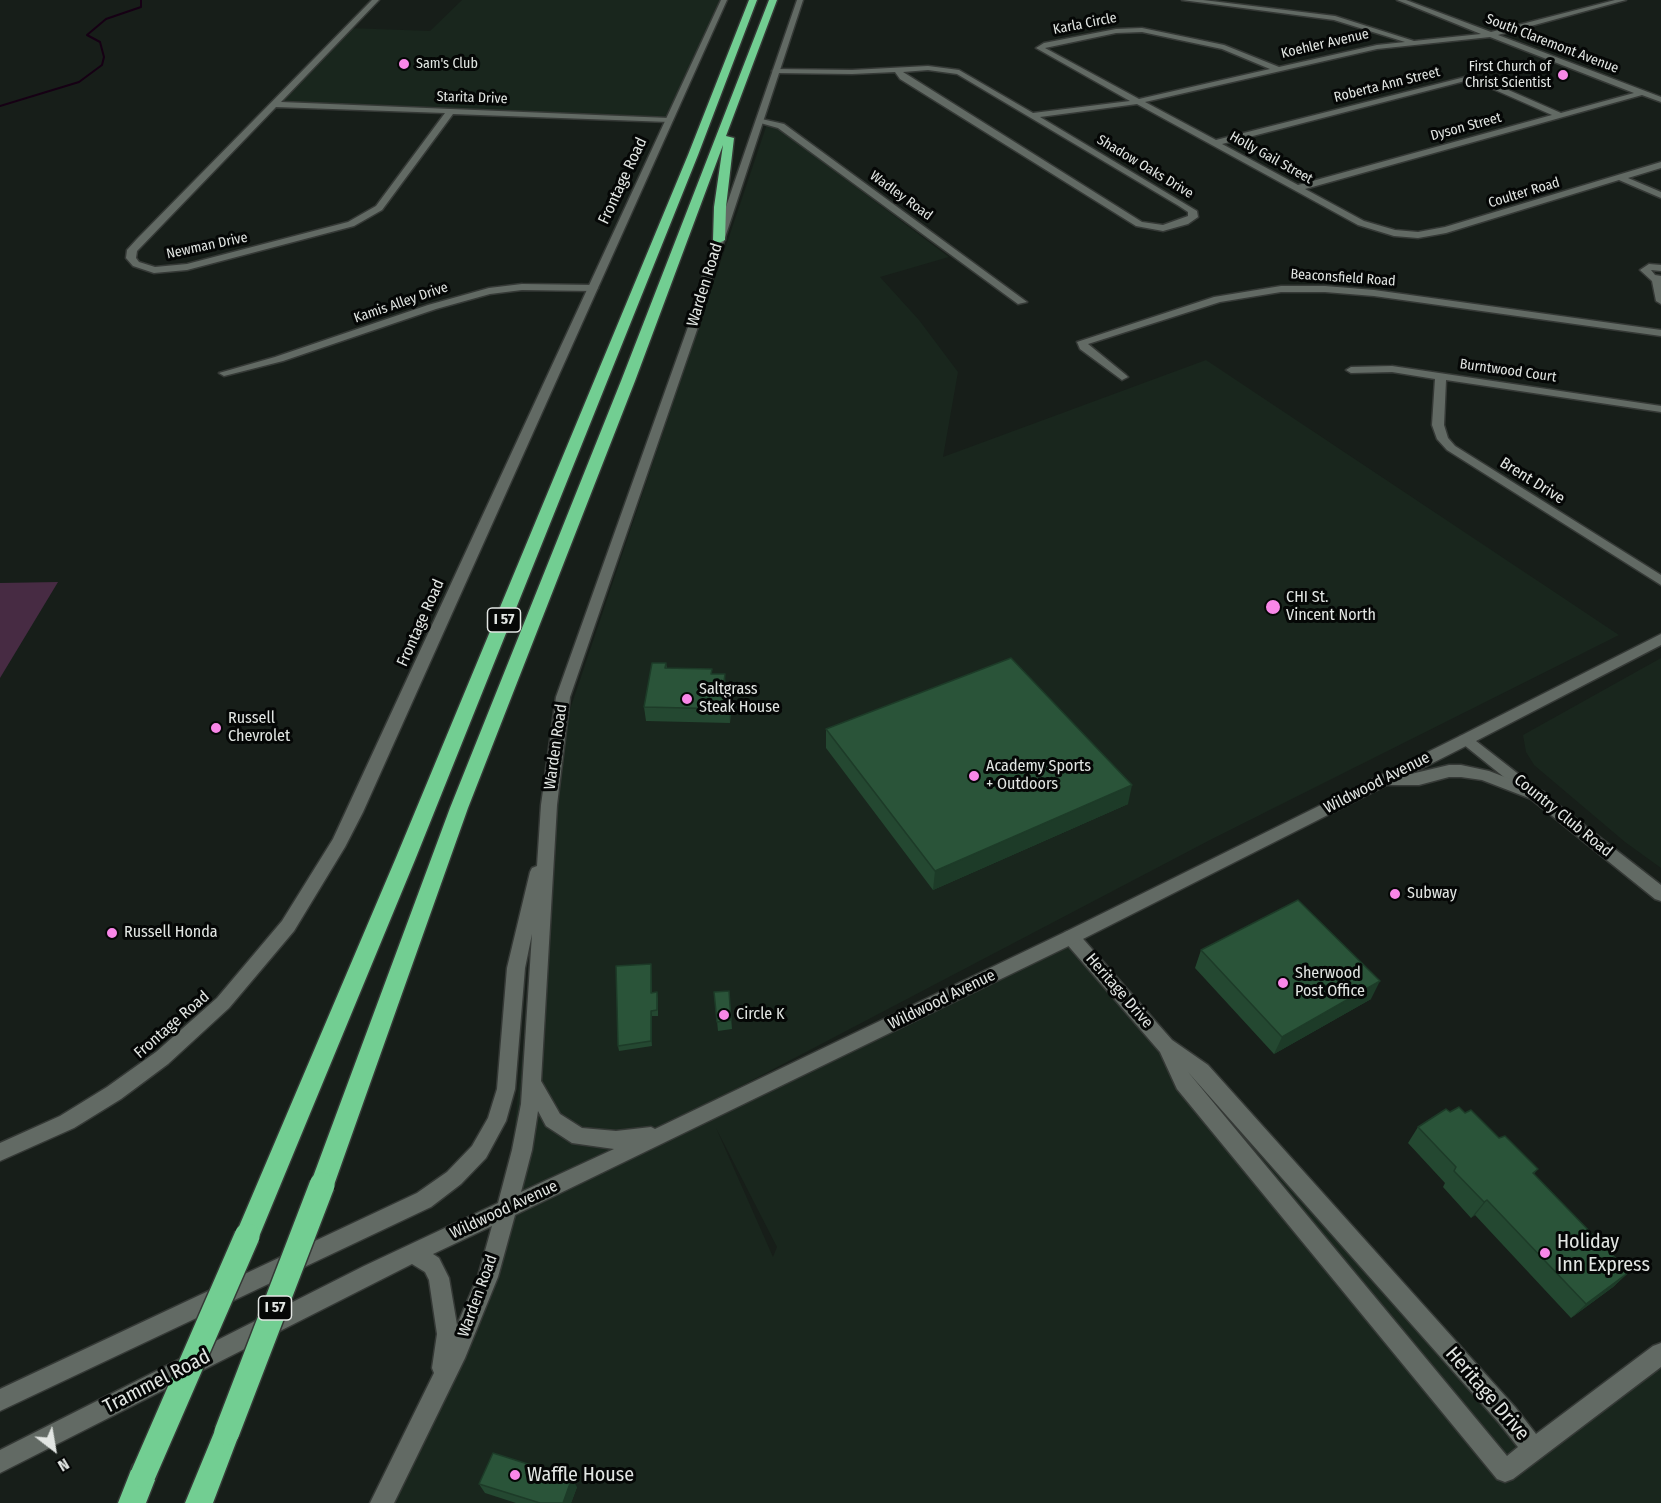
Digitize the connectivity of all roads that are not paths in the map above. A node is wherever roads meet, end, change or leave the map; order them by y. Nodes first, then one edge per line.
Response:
1 (376, 0) edge
2 (724, 0) edge
3 (753, 0) edge
4 (800, 0) edge
5 (1185, 0) edge
6 (1400, 0) edge
7 (1623, 0) edge
8 (772, 2) edge
9 (1490, 35) junction
10 (1413, 42) junction
11 (1277, 69) junction
12 (897, 70) junction
13 (776, 71) junction
14 (1661, 92) edge
15 (1645, 94) junction
16 (1661, 100) edge
17 (1136, 102) junction
18 (274, 104) junction
19 (733, 107) junction
20 (451, 111) junction
21 (1033, 115) junction
22 (1559, 115) junction
23 (669, 120) junction
24 (760, 120) junction
25 (1216, 143) junction
26 (1661, 165) edge
27 (1621, 177) junction
28 (1297, 188) junction
29 (1661, 195) edge
30 (1394, 233) joint
31 (719, 240) junction
32 (1661, 268) edge
33 (1659, 280) edge
34 (593, 288) junction
35 (1661, 301) edge
36 (1022, 302) dead end
37 (1661, 333) edge
38 (1351, 370) dead end
39 (224, 374) dead end
40 (1122, 377) dead end
41 (1441, 377) junction
42 (1661, 409) edge
43 (1661, 581) edge
44 (1661, 639) edge
45 (1465, 740) junction
46 (1382, 780) junction
47 (1539, 796) junction
48 (547, 832) junction
49 (1661, 894) edge
50 (1071, 937) junction
51 (1166, 1046) junction
52 (532, 1083) junction
53 (663, 1135) junction
54 (3, 1152) edge
55 (506, 1209) junction
56 (412, 1253) junction
57 (219, 1351) joint
58 (1661, 1354) edge
59 (440, 1383) junction
60 (0, 1400) edge
61 (1534, 1450) junction
62 (0, 1462) edge
63 (132, 1503) edge
64 (199, 1503) edge
65 (382, 1503) edge

1 - 18 street, Newman Drive
2 - 23 street, Frontage Road
3 - 63 highway, I 57, bridge
4 - 13 street, Warden Road
5 - 10 street
6 - 9 street, South Claremont Avenue
7 - 9 street, Koehler Avenue
8 - 19 highway, I 57
9 - 10 street, Koehler Avenue
9 - 15 street, South Claremont Avenue
10 - 11 street, Koehler Avenue
11 - 17 street, Koehler Avenue
11 - 17 street, Karla Circle
12 - 13 street, Shadow Oaks Drive
12 - 21 street, Shadow Oaks Drive
12 - 21 street, Shadow Oaks Drive
13 - 24 street, Warden Road
14 - 15 street, Dyson Street
15 - 16 street, South Claremont Avenue
15 - 22 street, Dyson Street
17 - 21 street, Koehler Avenue
17 - 25 street, Holly Gail Street
18 - 20 street, Starita Drive
18 - 20 street, Newman Drive
19 - 31 highway
19 - 64 highway, I 57, bridge
20 - 23 street, Starita Drive
22 - 25 street, Roberta Ann Street
22 - 28 street, Dyson Street
23 - 34 street, Frontage Road
24 - 31 street, Warden Road
24 - 36 street, Wadley Road
25 - 28 street, Holly Gail Street
26 - 27 street, Coulter Road
27 - 29 street
27 - 30 street, Coulter Road
28 - 30 street, Holly Gail Street
31 - 48 street, Warden Road
32 - 33 street
33 - 35 street
34 - 39 street, Kamis Alley Drive
34 - 54 street, Frontage Road
37 - 40 street, Beaconsfield Road
38 - 41 street, Burntwood Court
41 - 42 street, Burntwood Court
41 - 43 street, Brent Drive
44 - 45 street, Wildwood Avenue
45 - 46 street, Wildwood Avenue
45 - 47 street, Country Club Road
46 - 47 street
46 - 50 street, Wildwood Avenue
47 - 49 street, Country Club Road
48 - 52 street, Warden Road
48 - 60 street
50 - 51 street, Heritage Drive
50 - 53 street, Wildwood Avenue
51 - 61 street, Heritage Drive
51 - 61 street, Heritage Drive
52 - 53 street
52 - 55 street, Warden Road
53 - 55 street, Wildwood Avenue
55 - 56 street, Wildwood Avenue
55 - 59 street, Warden Road
56 - 57 street, Wildwood Avenue
56 - 59 street
57 - 62 street, Trammel Road
58 - 61 street
59 - 65 street, Warden Road

